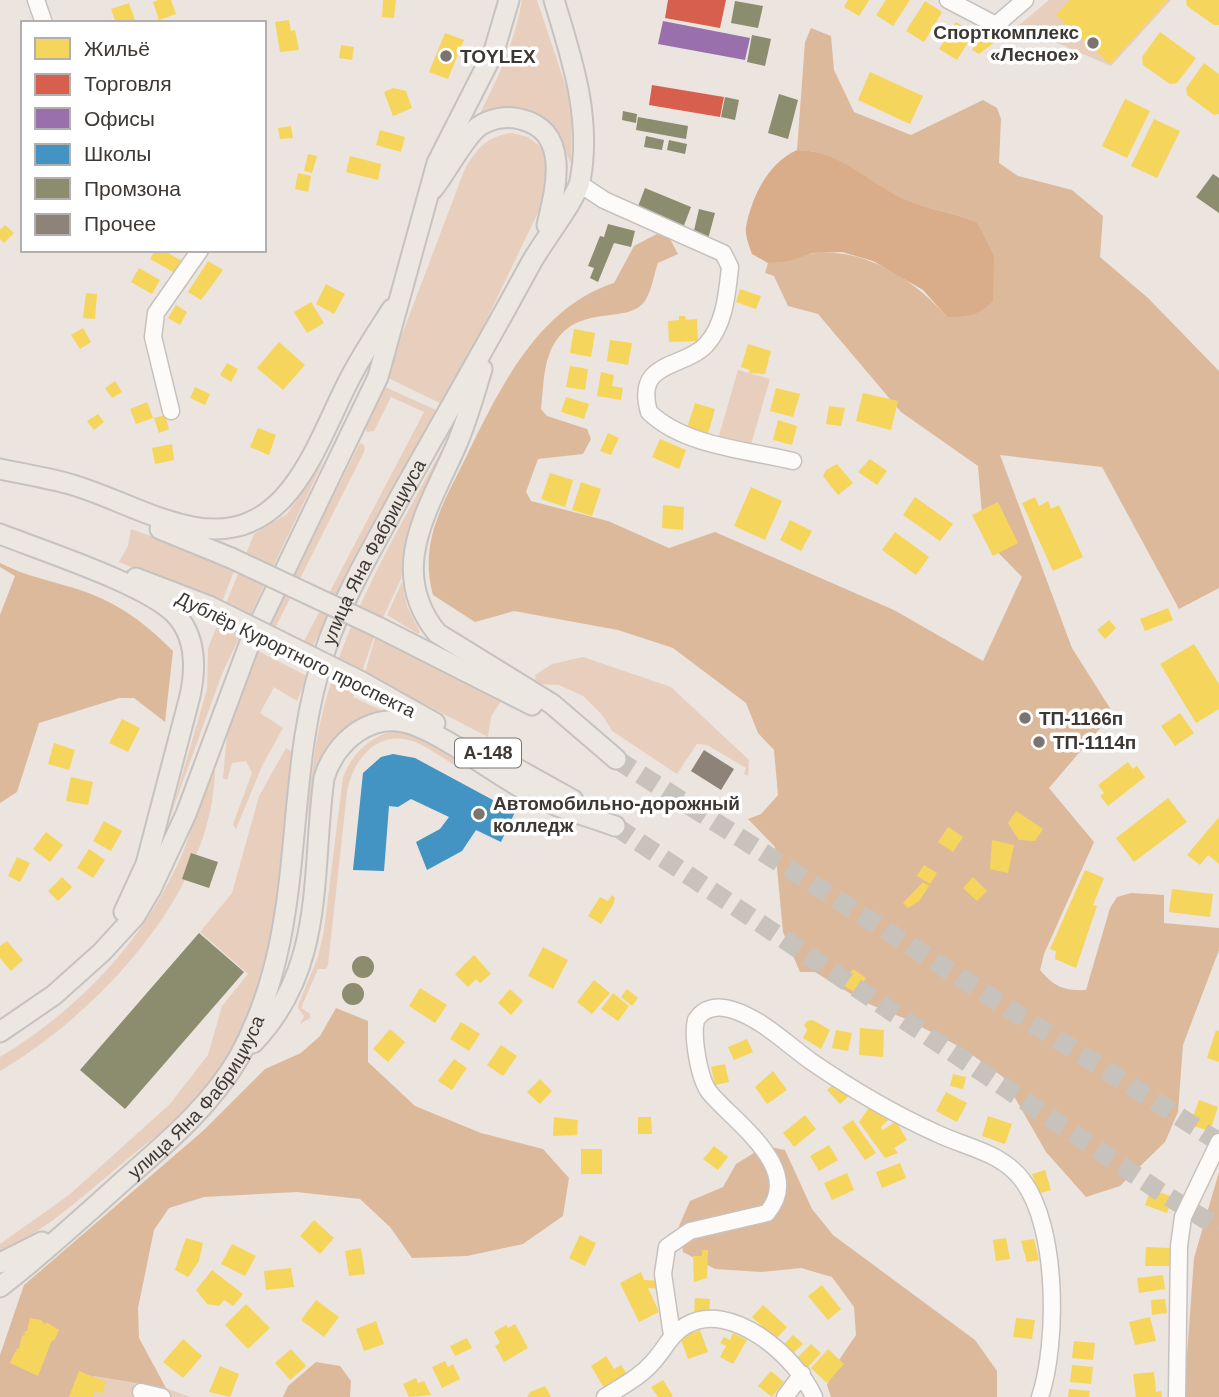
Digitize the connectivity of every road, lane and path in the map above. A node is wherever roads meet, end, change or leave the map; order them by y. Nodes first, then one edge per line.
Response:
1 (36, 0) edge
2 (509, 0) edge
3 (554, 0) edge
4 (948, 0) edge
5 (1026, 0) edge
6 (43, 21) edge
7 (580, 184) junction
8 (431, 192) junction
9 (543, 240) junction
10 (199, 252) edge
11 (405, 287) junction
12 (491, 337) junction
13 (171, 411) dead end
14 (793, 461) dead end
15 (0, 471) edge
16 (0, 533) edge
17 (82, 970) junction
18 (0, 1032) edge
19 (237, 1059) junction
20 (1219, 1142) edge
21 (74, 1226) junction
22 (0, 1263) edge
23 (0, 1287) edge
24 (672, 1335) junction
25 (802, 1374) junction
26 (141, 1392) dead end
27 (162, 1397) edge
28 (605, 1397) edge
29 (785, 1397) edge
30 (814, 1397) edge
31 (1040, 1397) edge
32 (1177, 1397) edge

1 - 6 street
2 - 8 main road, А-148
3 - 7 main road
4 - 5 street
7 - 9 main road, улица Яна Фабрициуса / А-148
7 - 14 street
8 - 9 main road, А-148
8 - 11 main road, А-148
9 - 12 main road, улица Яна Фабрициуса / А-148
10 - 13 street
11 - 15 main road, А-148
11 - 17 main road, А-148
12 - 15 main road, А-148, bridge
12 - 19 main road, улица Яна Фабрициуса / А-148
16 - 17 main road, А-148
16 - 19 main road, Дублёр Курортного проспекта / А-148, bridge
17 - 18 main road, А-148
19 - 21 main road, улица Яна Фабрициуса / А-148
20 - 32 street
21 - 22 main road, А-148
21 - 23 main road, улица Яна Фабрициуса / А-148
24 - 25 street
24 - 28 street
24 - 31 street
25 - 29 street
25 - 30 street
26 - 27 street

